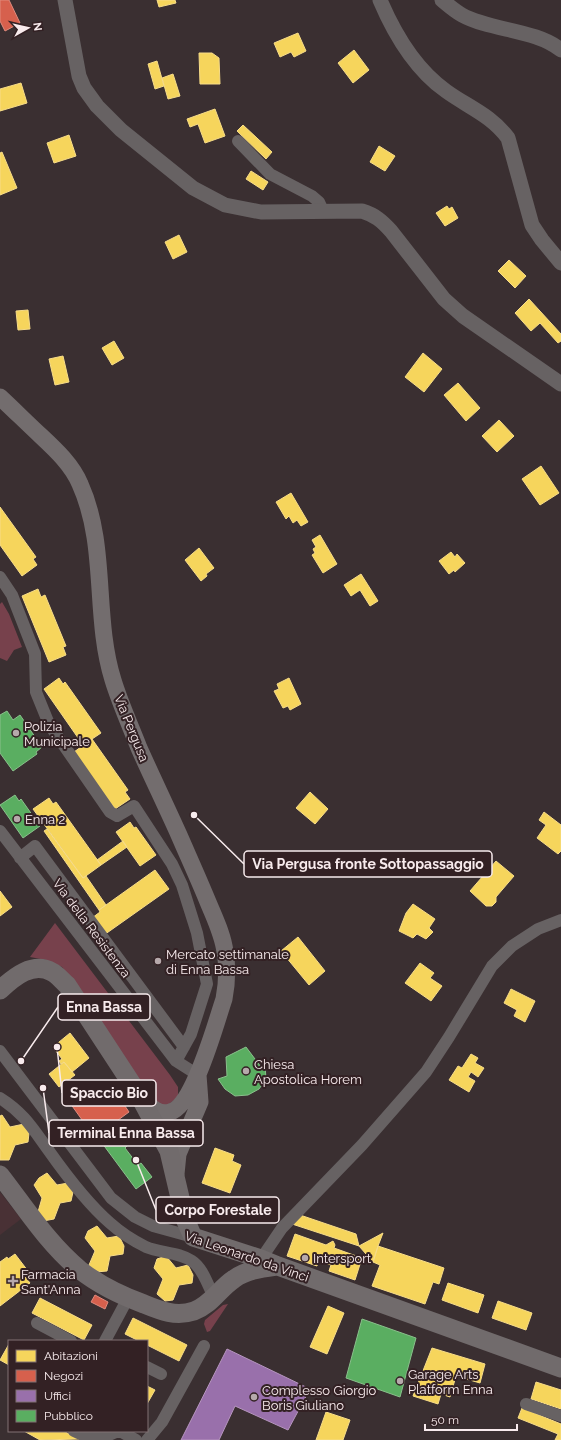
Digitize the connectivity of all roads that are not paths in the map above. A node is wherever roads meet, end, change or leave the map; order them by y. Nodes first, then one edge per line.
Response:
1 (64, 0) edge
2 (380, 0) edge
3 (442, 0) edge
4 (561, 50) edge
5 (238, 141) dead end
6 (323, 211) junction
7 (561, 263) edge
8 (561, 384) edge
9 (0, 397) edge
10 (0, 577) edge
11 (0, 831) edge
12 (20, 858) junction
13 (561, 920) edge
14 (2, 986) edge
15 (184, 1047) junction
16 (0, 1051) edge
17 (176, 1061) junction
18 (198, 1075) junction
19 (139, 1095) junction
20 (0, 1098) edge
21 (0, 1175) edge
22 (176, 1177) junction
23 (193, 1237) junction
24 (229, 1249) junction
25 (269, 1263) junction
26 (234, 1278) junction
27 (214, 1297) junction
28 (128, 1298) junction
29 (37, 1323) dead end
30 (70, 1340) edge
31 (106, 1340) edge
32 (204, 1346) dead end
33 (148, 1368) edge
34 (561, 1368) edge
35 (161, 1374) dead end
36 (526, 1404) dead end
37 (561, 1416) edge
38 (77, 1432) edge
39 (117, 1432) edge
40 (121, 1432) edge
41 (87, 1436) edge
42 (150, 1439) edge
43 (136, 1440) edge

1 - 6 street
2 - 7 street
3 - 4 street
5 - 6 street
6 - 8 street
9 - 18 main road, Via Pergusa
10 - 15 street
11 - 12 street, Via della Resistenza
12 - 15 street
12 - 17 street, Via della Resistenza
13 - 25 street
14 - 19 main road
15 - 17 street
16 - 23 street, Via Leonardo da Vinci
17 - 18 street, Via della Resistenza
18 - 19 main road
18 - 22 main road
19 - 22 main road
20 - 27 street
21 - 28 main road
22 - 23 main road
23 - 24 main road, Via Leonardo da Vinci
24 - 25 main road, Via Leonardo da Vinci
24 - 26 main road
25 - 26 main road
25 - 34 main road, Via Leonardo da Vinci
26 - 27 main road
27 - 28 main road
28 - 31 street
29 - 30 street
32 - 42 street
33 - 35 street
36 - 37 street
38 - 41 street
39 - 41 street
40 - 43 street

